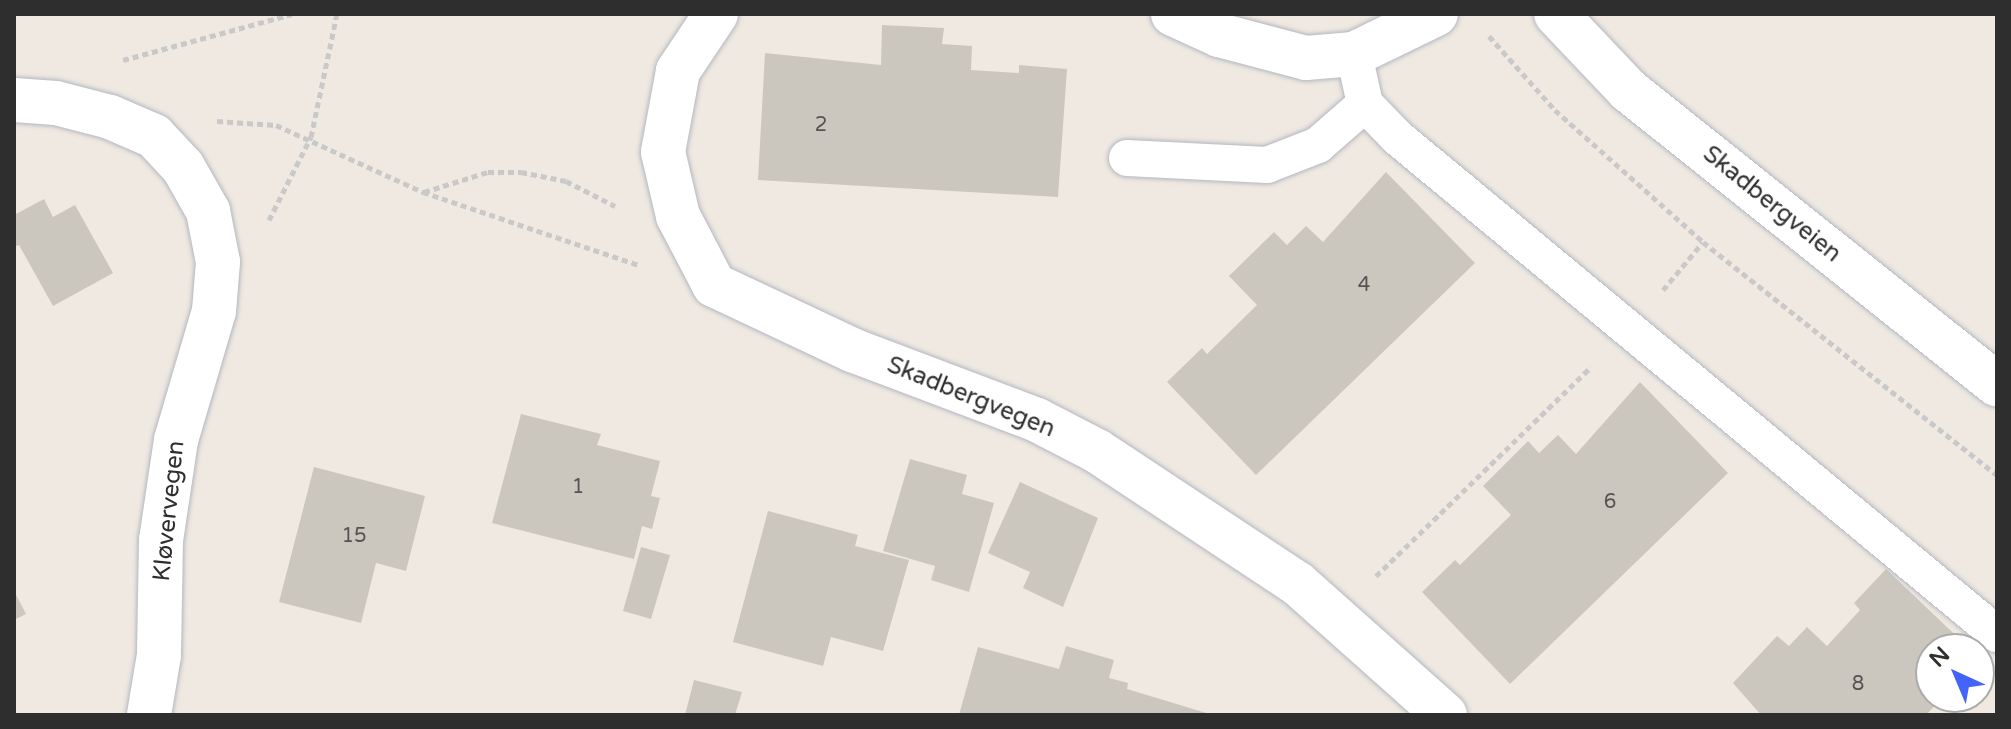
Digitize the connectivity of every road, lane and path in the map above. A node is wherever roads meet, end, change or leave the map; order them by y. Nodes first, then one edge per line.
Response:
1 (292, 14) edge
2 (337, 14) edge
3 (716, 14) edge
4 (1173, 14) edge
5 (1436, 14) edge
6 (1556, 14) edge
7 (1479, 25) dead end
8 (1354, 54) junction
9 (107, 64) dead end
10 (14, 100) edge
11 (1365, 104) junction
12 (154, 136) junction
13 (311, 137) junction
14 (1127, 158) dead end
15 (423, 192) junction
16 (678, 216) junction
17 (263, 233) dead end
18 (714, 285) junction
19 (1997, 385) edge
20 (1521, 433) dead end
21 (1997, 475) edge
22 (1369, 571) dead end
23 (1997, 634) edge
24 (149, 715) edge
25 (1445, 715) edge

1 - 9 path
2 - 13 path
3 - 16 street
4 - 8 street
5 - 8 street
6 - 19 street, Skadbergveien
7 - 21 path
8 - 11 lane
10 - 12 street
11 - 14 lane
11 - 23 lane
12 - 13 path
12 - 24 street, Kløvervegen
13 - 15 path
13 - 17 path
15 - 16 path
15 - 18 path
16 - 18 street
18 - 25 street, Skadbergvegen
20 - 22 path

